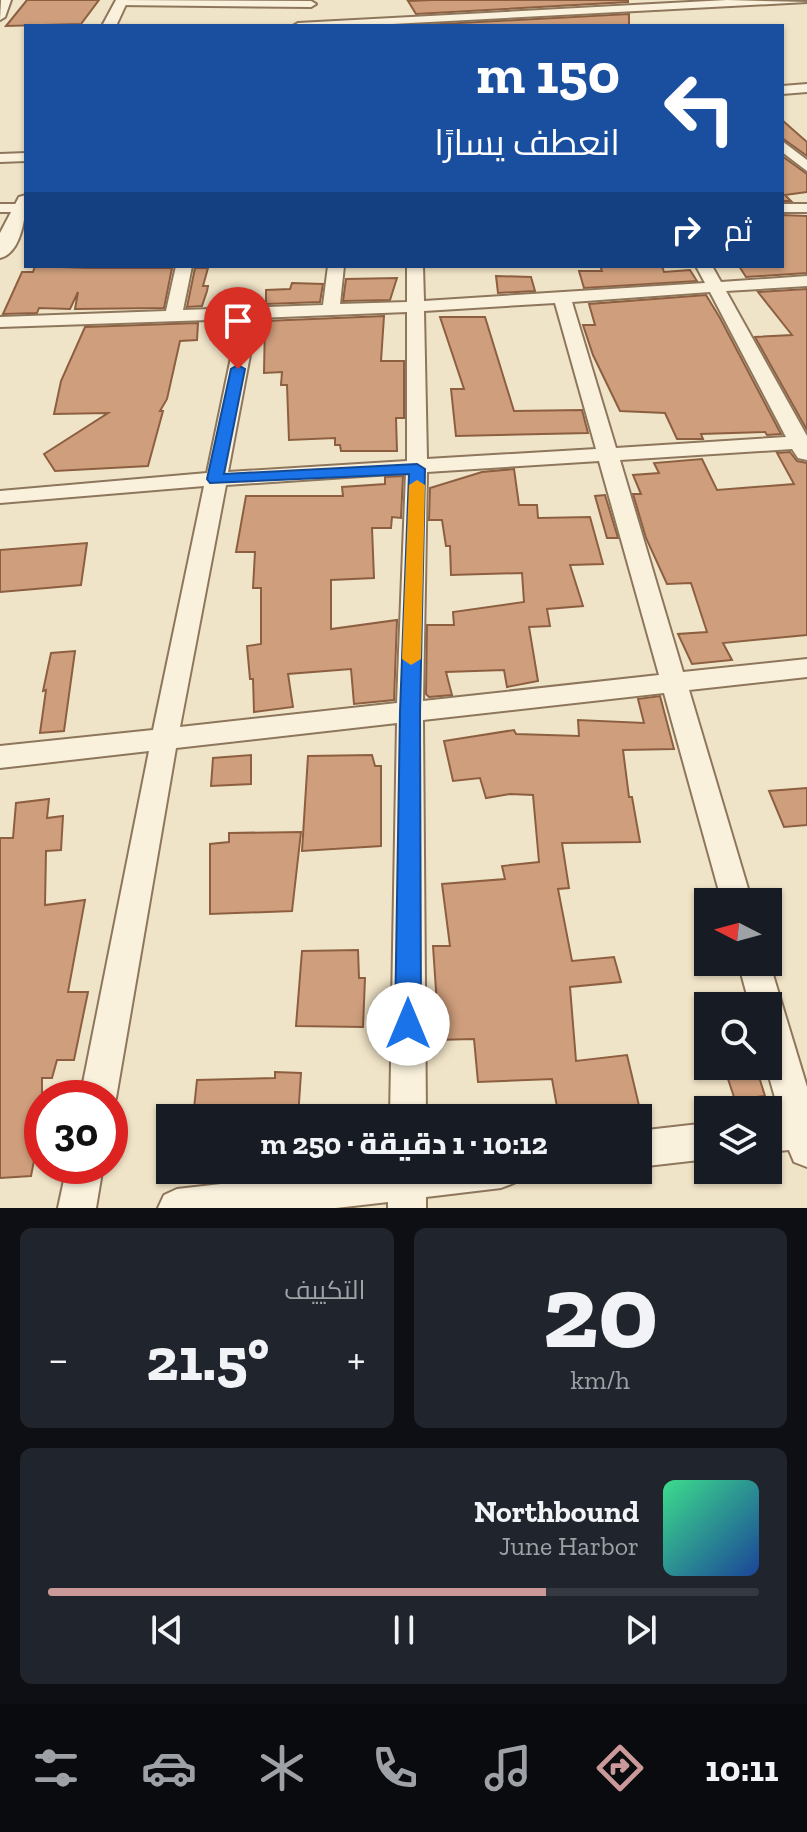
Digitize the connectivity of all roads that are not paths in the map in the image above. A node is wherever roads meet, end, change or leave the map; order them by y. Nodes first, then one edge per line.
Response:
1 (6, 0) edge
2 (472, 0) edge
3 (545, 0) edge
4 (795, 0) edge
5 (804, 0) edge
6 (121, 2) edge
7 (311, 2) edge
8 (627, 3) edge
9 (807, 9) edge
10 (554, 11) junction
11 (640, 16) dead end
12 (0, 17) edge
13 (481, 21) edge
14 (414, 23) edge
15 (110, 24) edge
16 (312, 24) edge
17 (363, 24) edge
18 (807, 88) edge
19 (784, 90) edge
20 (784, 147) edge
21 (24, 157) edge
22 (0, 158) edge
23 (807, 167) edge
24 (0, 208) edge
25 (784, 208) edge
26 (807, 208) edge
27 (22, 214) edge
28 (0, 252) edge
29 (184, 268) edge
30 (336, 268) edge
31 (415, 268) edge
32 (705, 268) edge
33 (804, 285) edge
34 (716, 287) junction
35 (562, 296) junction
36 (414, 307) junction
37 (331, 311) junction
38 (249, 314) junction
39 (173, 317) junction
40 (0, 322) edge
41 (804, 447) edge
42 (608, 455) junction
43 (417, 469) junction
44 (215, 479) junction
45 (0, 497) edge
46 (807, 668) edge
47 (674, 681) junction
48 (410, 712) junction
49 (164, 741) junction
50 (0, 757) edge
51 (733, 888) edge
52 (782, 1074) edge
53 (101, 1080) edge
54 (408, 1104) edge
55 (796, 1136) edge
56 (694, 1143) edge
57 (652, 1147) edge
58 (82, 1184) edge
59 (407, 1186) edge
60 (77, 1208) edge
61 (177, 1208) edge

1 - 12 street
2 - 13 street
3 - 10 street
4 - 5 street
4 - 8 street
4 - 9 street
6 - 7 street
6 - 15 street
7 - 16 street
8 - 10 street
8 - 11 street
10 - 13 street
13 - 14 street
14 - 17 street
18 - 19 street
20 - 23 street
21 - 22 street
24 - 27 street
25 - 26 street
27 - 28 street
29 - 39 street
30 - 37 street
31 - 36 street
32 - 34 street
33 - 34 street
34 - 35 street
34 - 41 street
35 - 36 street
35 - 42 street
36 - 37 street
36 - 43 street
37 - 38 street
38 - 39 street
38 - 44 street
39 - 40 street
41 - 42 street
42 - 43 street
42 - 47 street
43 - 44 street
43 - 48 street
44 - 45 street
44 - 49 street
46 - 47 street
47 - 48 street
47 - 51 street
48 - 49 street
48 - 54 street
49 - 50 street
49 - 53 street
52 - 55 street
56 - 57 street
58 - 60 street
59 - 61 street

